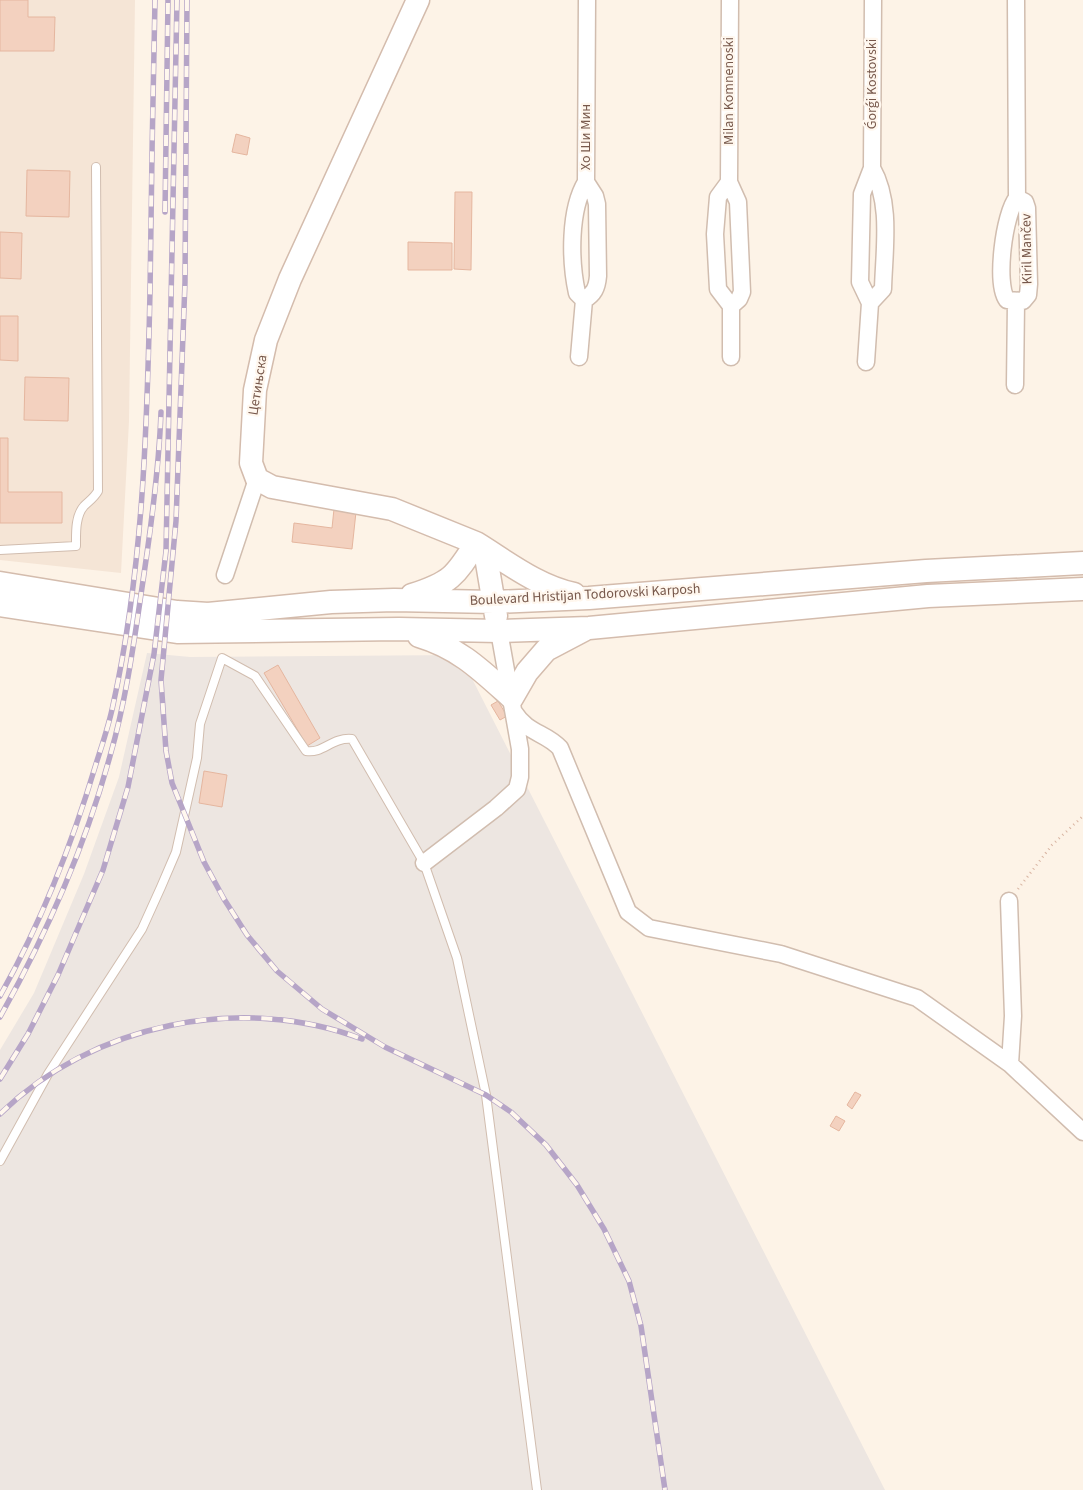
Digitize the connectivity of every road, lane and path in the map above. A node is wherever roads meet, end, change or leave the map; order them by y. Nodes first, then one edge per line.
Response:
1 (418, 0) edge
2 (587, 0) edge
3 (730, 0) edge
4 (872, 0) edge
5 (1016, 0) edge
6 (96, 167) dead end
7 (872, 168) junction
8 (586, 182) junction
9 (729, 182) junction
10 (1017, 198) junction
11 (584, 300) junction
12 (1016, 302) junction
13 (870, 303) junction
14 (731, 306) junction
15 (731, 357) dead end
16 (579, 358) dead end
17 (866, 362) dead end
18 (1015, 385) dead end
19 (257, 479) junction
20 (476, 543) junction
21 (0, 550) edge
22 (1083, 563) edge
23 (225, 575) dead end
24 (0, 583) edge
25 (1083, 589) edge
26 (589, 598) junction
27 (394, 600) junction
28 (494, 602) junction
29 (0, 605) edge
30 (589, 628) junction
31 (399, 630) junction
32 (499, 631) junction
33 (513, 705) junction
34 (1083, 816) edge
35 (424, 863) junction
36 (1009, 901) joint
37 (1010, 1064) junction
38 (1083, 1132) edge
39 (0, 1161) edge
40 (537, 1490) edge

1 - 19 street, Цетињска
2 - 8 street, Хо Ши Мин
3 - 9 street, Milan Komnenoski
4 - 7 street, Ǵorǵi Kostovski
5 - 10 street, Kiril Mančev
6 - 21 lane
7 - 13 street, Ǵorǵi Kostovski
7 - 13 street, Ǵorǵi Kostovski
8 - 11 street, Хо Ши Мин
8 - 11 street
9 - 14 street, Milan Komnenoski
9 - 14 street, Milan Komnenoski
10 - 12 street, Kiril Mančev
10 - 12 street, Kiril Mančev
11 - 16 street, Хо Ши Мин
12 - 18 street
13 - 17 street, Ǵorǵi Kostovski
14 - 15 street, Milan Komnenoski
19 - 20 street
19 - 23 street
20 - 26 street
20 - 27 street
20 - 28 street
22 - 26 street, Boulevard Hristijan Todorovski Karposh
24 - 27 street, Boulevard Hristijan Todorovski Karposh
25 - 30 street, Boulevard Hristijan Todorovski Karposh
26 - 28 street, Boulevard Hristijan Todorovski Karposh
27 - 28 street, Boulevard Hristijan Todorovski Karposh
28 - 32 street
29 - 31 street, Boulevard Hristijan Todorovski Karposh
30 - 32 street, Boulevard Hristijan Todorovski Karposh
30 - 33 street
31 - 32 street, Boulevard Hristijan Todorovski Karposh
31 - 33 street
32 - 33 street
33 - 35 street
33 - 37 street
34 - 36 path
35 - 39 lane
35 - 40 lane
36 - 37 street
37 - 38 street

